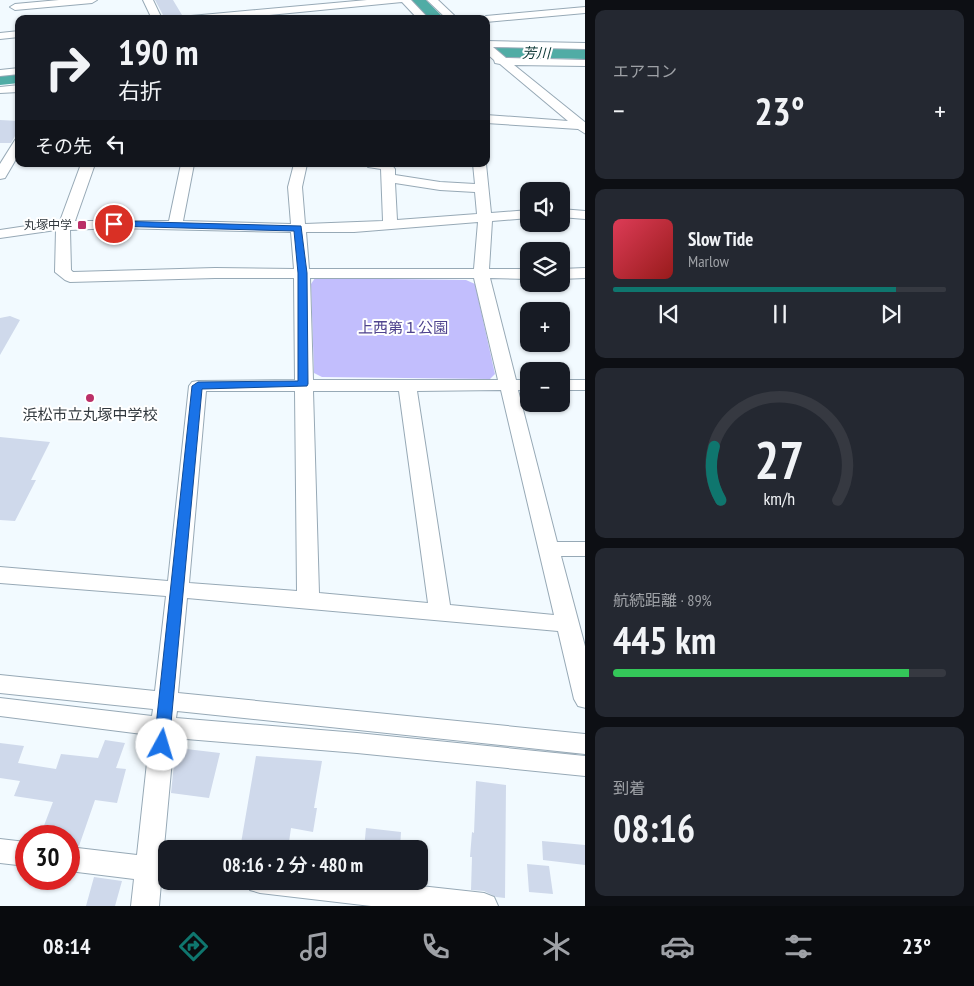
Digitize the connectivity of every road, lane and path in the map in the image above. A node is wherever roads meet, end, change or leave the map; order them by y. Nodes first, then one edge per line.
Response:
1 (92, 0) edge
2 (148, 0) edge
3 (275, 0) edge
4 (400, 0) edge
5 (405, 0) edge
6 (531, 2) dead end
7 (308, 4) edge
8 (498, 4) dead end
9 (15, 7) edge
10 (436, 7) edge
11 (283, 10) junction
12 (585, 10) edge
13 (421, 14) edge
14 (547, 14) junction
15 (156, 15) edge
16 (232, 15) edge
17 (317, 15) edge
18 (447, 15) edge
19 (514, 17) junction
20 (490, 19) edge
21 (529, 27) dead end
22 (15, 34) edge
23 (0, 36) edge
24 (490, 46) edge
25 (585, 46) edge
26 (490, 50) edge
27 (502, 60) junction
28 (490, 61) edge
29 (585, 63) edge
30 (15, 71) edge
31 (0, 73) edge
32 (15, 88) edge
33 (0, 90) edge
34 (490, 119) edge
35 (584, 127) edge
36 (15, 149) edge
37 (87, 167) edge
38 (186, 167) edge
39 (299, 167) edge
40 (388, 167) edge
41 (480, 167) edge
42 (1, 172) edge
43 (388, 178) junction
44 (483, 188) junction
45 (570, 213) edge
46 (520, 214) edge
47 (585, 214) edge
48 (484, 216) junction
49 (64, 225) junction
50 (175, 225) junction
51 (390, 225) junction
52 (298, 228) junction
53 (0, 234) edge
54 (302, 273) junction
55 (520, 274) edge
56 (570, 274) edge
57 (585, 274) edge
58 (481, 275) junction
59 (303, 384) junction
60 (407, 384) junction
61 (508, 385) junction
62 (520, 385) edge
63 (570, 385) edge
64 (585, 385) edge
65 (549, 549) junction
66 (585, 549) edge
67 (0, 575) edge
68 (176, 590) junction
69 (308, 600) junction
70 (440, 612) junction
71 (566, 624) junction
72 (0, 684) edge
73 (585, 699) edge
74 (166, 701) junction
75 (0, 707) edge
76 (163, 727) junction
77 (585, 744) edge
78 (585, 766) edge
79 (159, 840) edge
80 (0, 851) edge
81 (15, 853) edge
82 (80, 860) edge
83 (158, 870) edge
84 (341, 890) edge
85 (145, 906) edge
86 (484, 906) edge

1 - 9 street
2 - 15 street
3 - 11 street
4 - 7 street
5 - 13 street
6 - 14 street
7 - 11 street
7 - 17 street
8 - 19 street
10 - 13 street
10 - 18 street
11 - 16 street
12 - 14 street
14 - 19 street
19 - 20 street
19 - 21 street
22 - 23 street
24 - 25 street
26 - 27 street
27 - 28 street
27 - 29 street
27 - 35 street
30 - 31 street
32 - 33 street
34 - 35 street
36 - 42 street
37 - 49 street
38 - 50 street
39 - 52 street
40 - 43 street
41 - 44 street
43 - 44 street
43 - 51 street
44 - 48 street
45 - 47 street
46 - 48 street
48 - 51 street
48 - 58 street
49 - 50 street
49 - 53 street
49 - 54 street
50 - 52 street
51 - 52 street
52 - 54 street
54 - 58 street
54 - 59 street
55 - 58 street
56 - 57 street
58 - 61 street
59 - 60 street
59 - 68 street
59 - 69 street
60 - 61 street
60 - 70 street
61 - 62 street
61 - 65 street
63 - 64 street
65 - 66 street
65 - 71 street
67 - 68 street
68 - 69 street
68 - 74 street
69 - 70 street
70 - 71 street
71 - 73 street
72 - 74 street
74 - 76 street
74 - 77 street
75 - 76 street
76 - 78 street
76 - 79 street
80 - 81 street
82 - 83 street
83 - 85 street
84 - 86 street

